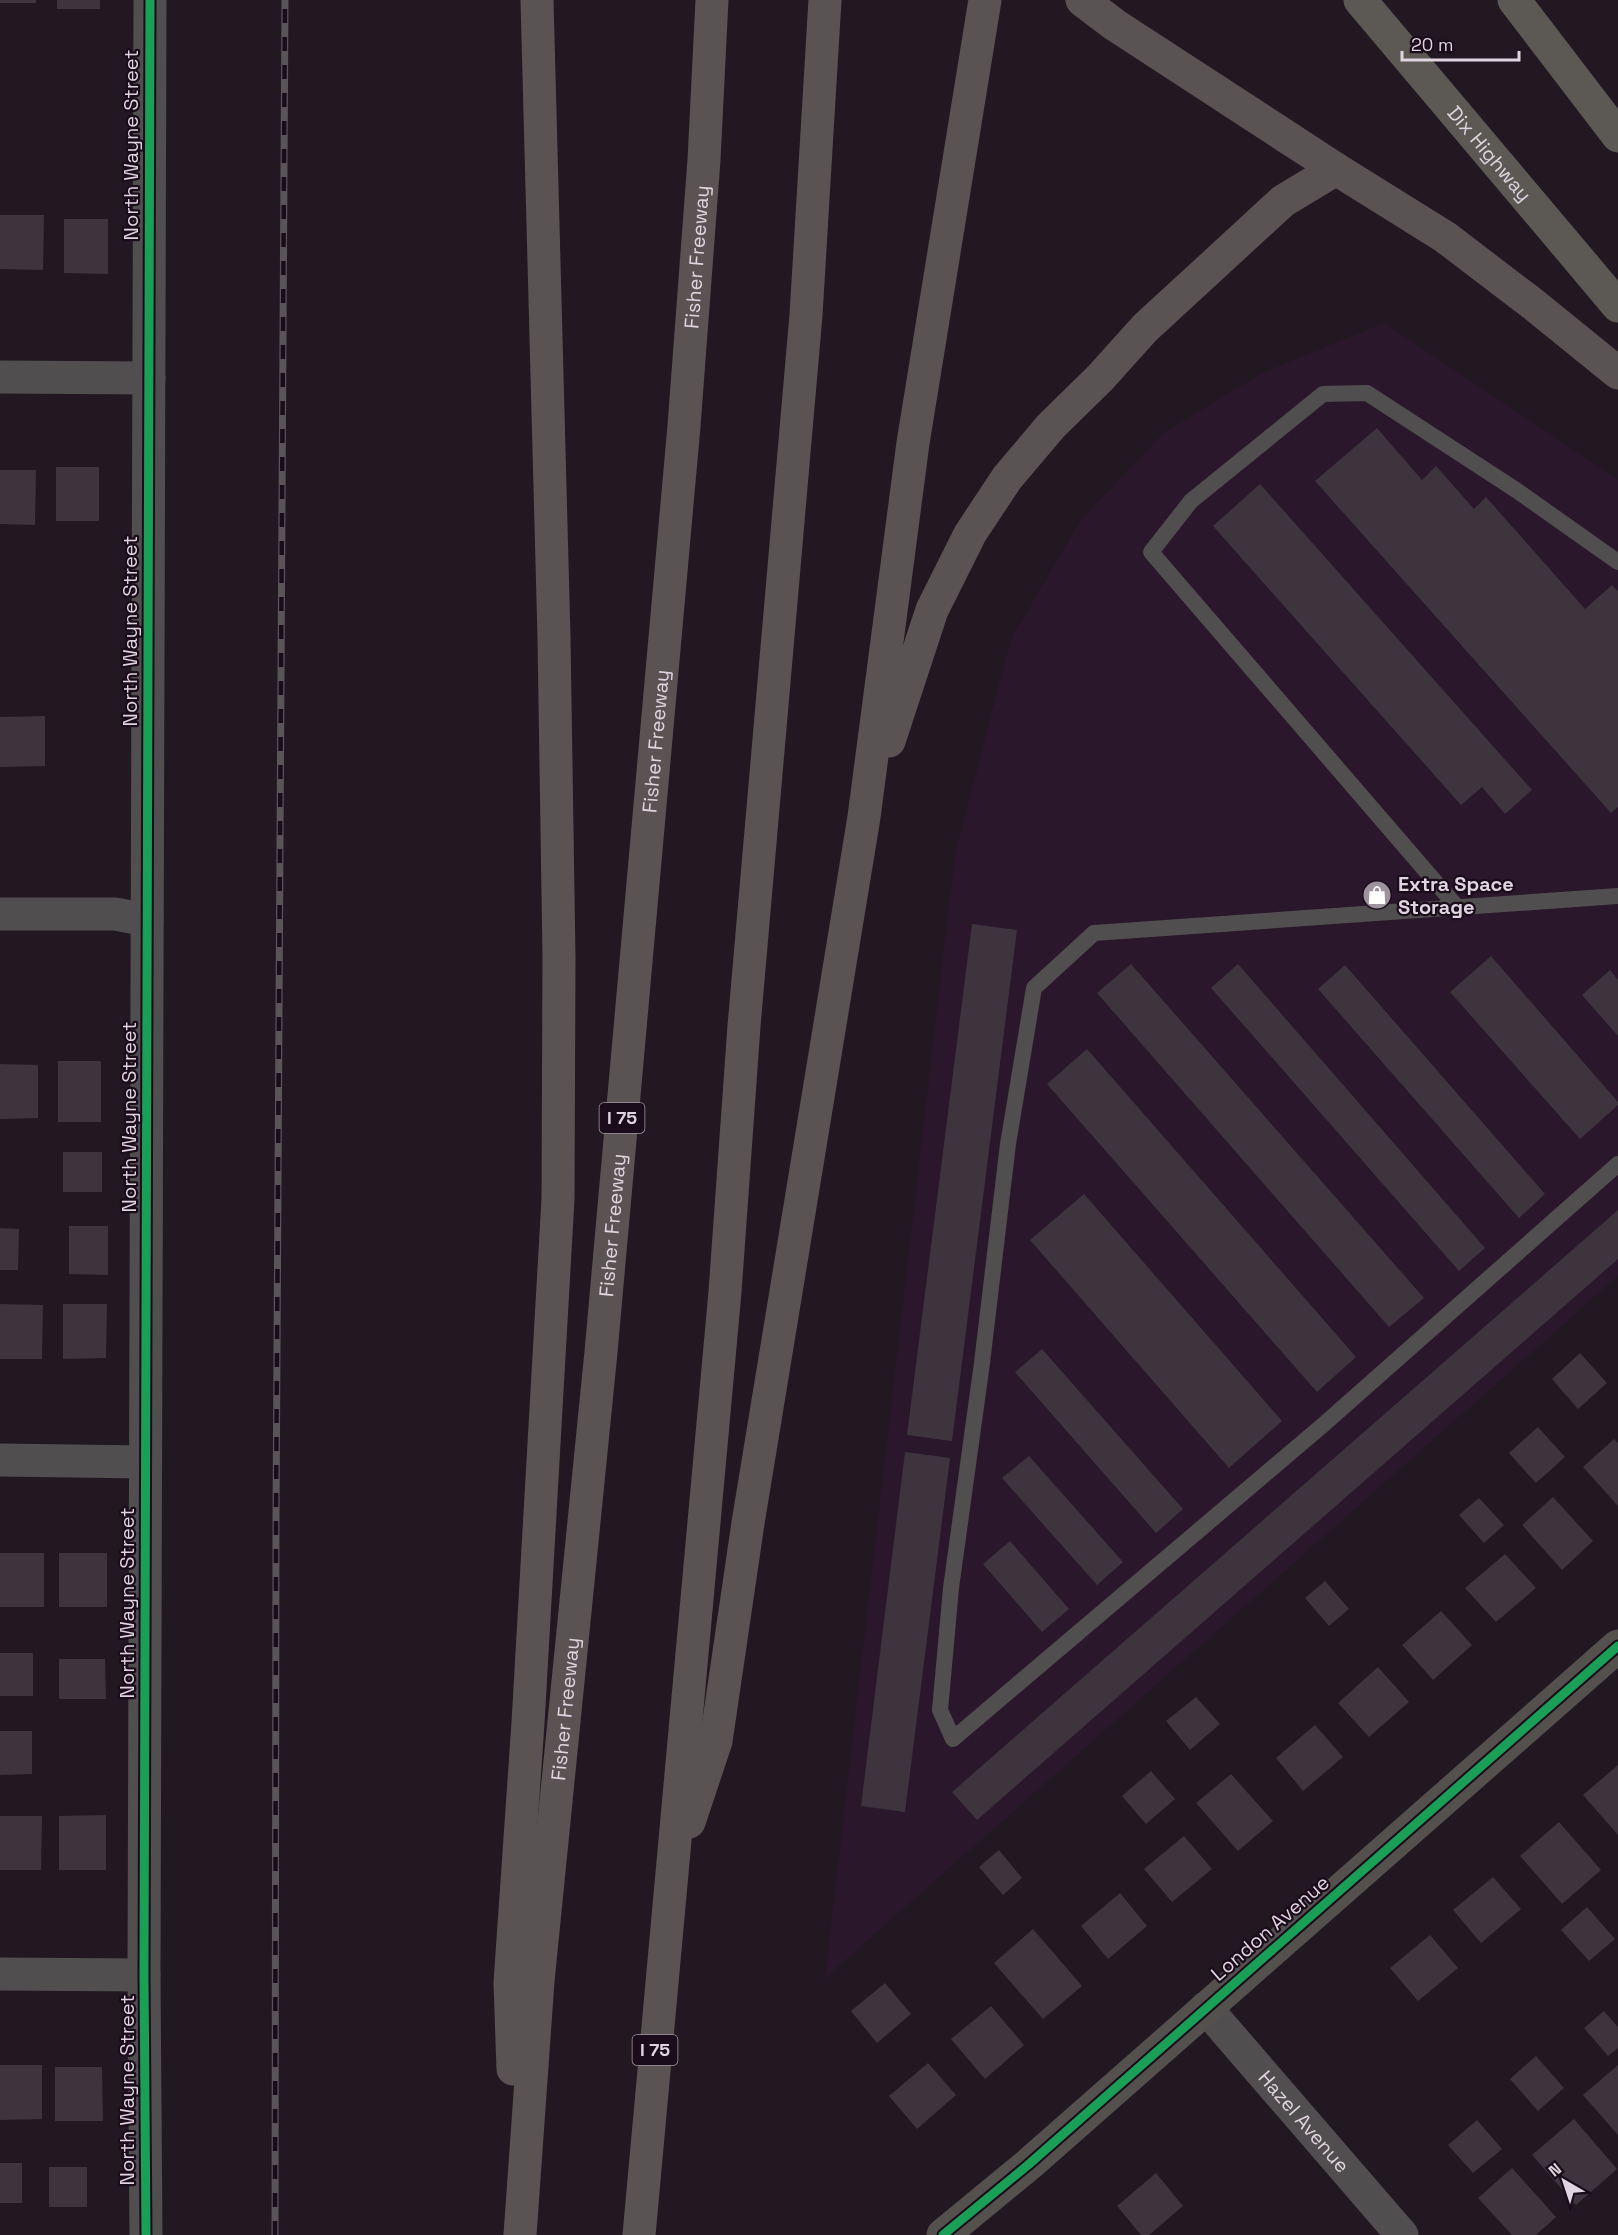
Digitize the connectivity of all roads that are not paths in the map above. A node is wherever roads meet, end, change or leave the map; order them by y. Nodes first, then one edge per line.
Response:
1 (150, 0) edge
2 (537, 0) edge
3 (712, 0) edge
4 (825, 0) edge
5 (985, 0) edge
6 (1082, 0) edge
7 (1360, 0) edge
8 (1514, 0) edge
9 (1618, 136) edge
10 (1336, 169) junction
11 (1618, 306) edge
12 (1618, 373) edge
13 (0, 376) edge
14 (149, 378) junction
15 (1618, 562) edge
16 (864, 817) junction
17 (1618, 896) edge
18 (1456, 907) junction
19 (0, 914) edge
20 (147, 920) junction
21 (1618, 1164) edge
22 (0, 1460) edge
23 (146, 1462) junction
24 (1618, 1646) edge
25 (671, 1878) junction
26 (0, 1974) edge
27 (144, 1975) junction
28 (1206, 2008) junction
29 (146, 2235) edge
30 (520, 2235) edge
31 (639, 2235) edge
32 (943, 2235) edge
33 (1402, 2235) edge

1 - 14 street, North Wayne Street
2 - 30 highway
3 - 30 highway, Fisher Freeway / I 75
4 - 25 highway, I 75
5 - 16 highway
6 - 10 highway
7 - 11 main road, Dix Highway
8 - 9 main road
10 - 12 highway
10 - 16 highway
13 - 14 street
14 - 20 street, North Wayne Street
15 - 18 lane
16 - 25 highway
17 - 18 lane
18 - 21 lane
19 - 20 street
20 - 23 street, North Wayne Street
22 - 23 street
23 - 27 street, North Wayne Street
24 - 28 street, London Avenue
25 - 31 highway, I 75
26 - 27 street
27 - 29 street, North Wayne Street
28 - 32 street, London Avenue
28 - 33 street, Hazel Avenue

